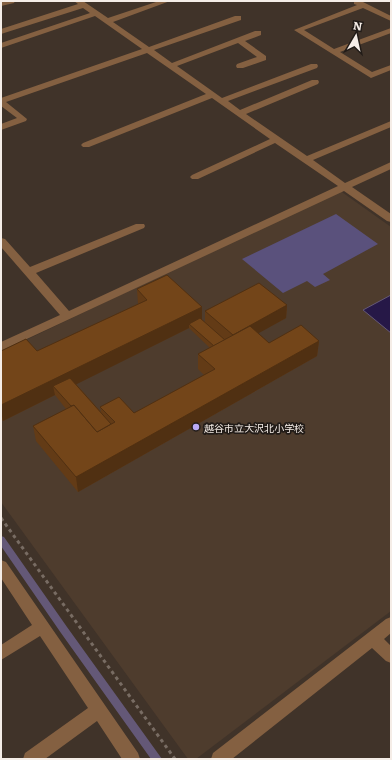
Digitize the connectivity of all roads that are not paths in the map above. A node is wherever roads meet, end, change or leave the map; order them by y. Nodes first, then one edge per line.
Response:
1 (11, 1) edge
2 (166, 1) edge
3 (81, 3) edge
4 (359, 3) edge
5 (1, 4) edge
6 (391, 8) edge
7 (96, 13) junction
8 (378, 13) junction
9 (238, 18) dead end
10 (391, 19) edge
11 (107, 21) junction
12 (391, 30) edge
13 (1, 32) edge
14 (258, 33) dead end
15 (239, 40) junction
16 (1, 46) edge
17 (148, 50) junction
18 (334, 52) junction
19 (1, 53) edge
20 (172, 66) junction
21 (240, 66) dead end
22 (314, 66) dead end
23 (391, 67) edge
24 (315, 82) dead end
25 (212, 95) junction
26 (1, 101) edge
27 (221, 101) junction
28 (240, 113) junction
29 (391, 124) edge
30 (1, 127) edge
31 (276, 139) junction
32 (86, 145) dead end
33 (306, 160) junction
34 (391, 165) edge
35 (195, 177) dead end
36 (344, 186) junction
37 (391, 219) edge
38 (140, 226) dead end
39 (1, 241) edge
40 (28, 272) junction
41 (67, 315) junction
42 (1, 346) edge
43 (1, 566) edge
44 (391, 624) edge
45 (42, 627) junction
46 (373, 638) junction
47 (1, 653) edge
48 (391, 656) edge
49 (99, 710) junction
50 (31, 759) edge
51 (132, 759) edge
52 (219, 759) edge

1 - 5 street
2 - 11 street
3 - 7 street
3 - 13 street
4 - 8 street
4 - 18 street
6 - 8 street
7 - 11 street
7 - 16 street
8 - 10 street
9 - 17 street
11 - 17 street
12 - 18 street
14 - 15 street
15 - 20 street
15 - 21 street
16 - 19 street
17 - 20 street
17 - 26 street
18 - 23 street
20 - 25 street
22 - 27 street
24 - 28 street
25 - 27 street
25 - 32 street
26 - 30 street
27 - 28 street
28 - 31 street
29 - 33 street
31 - 33 street
31 - 35 street
33 - 36 street
34 - 36 street
36 - 37 street
36 - 41 street
38 - 40 street
39 - 40 street
40 - 41 street
41 - 42 street
43 - 45 street
44 - 46 street
45 - 47 street
45 - 49 street
46 - 48 street
46 - 52 street
49 - 50 street
49 - 51 street

